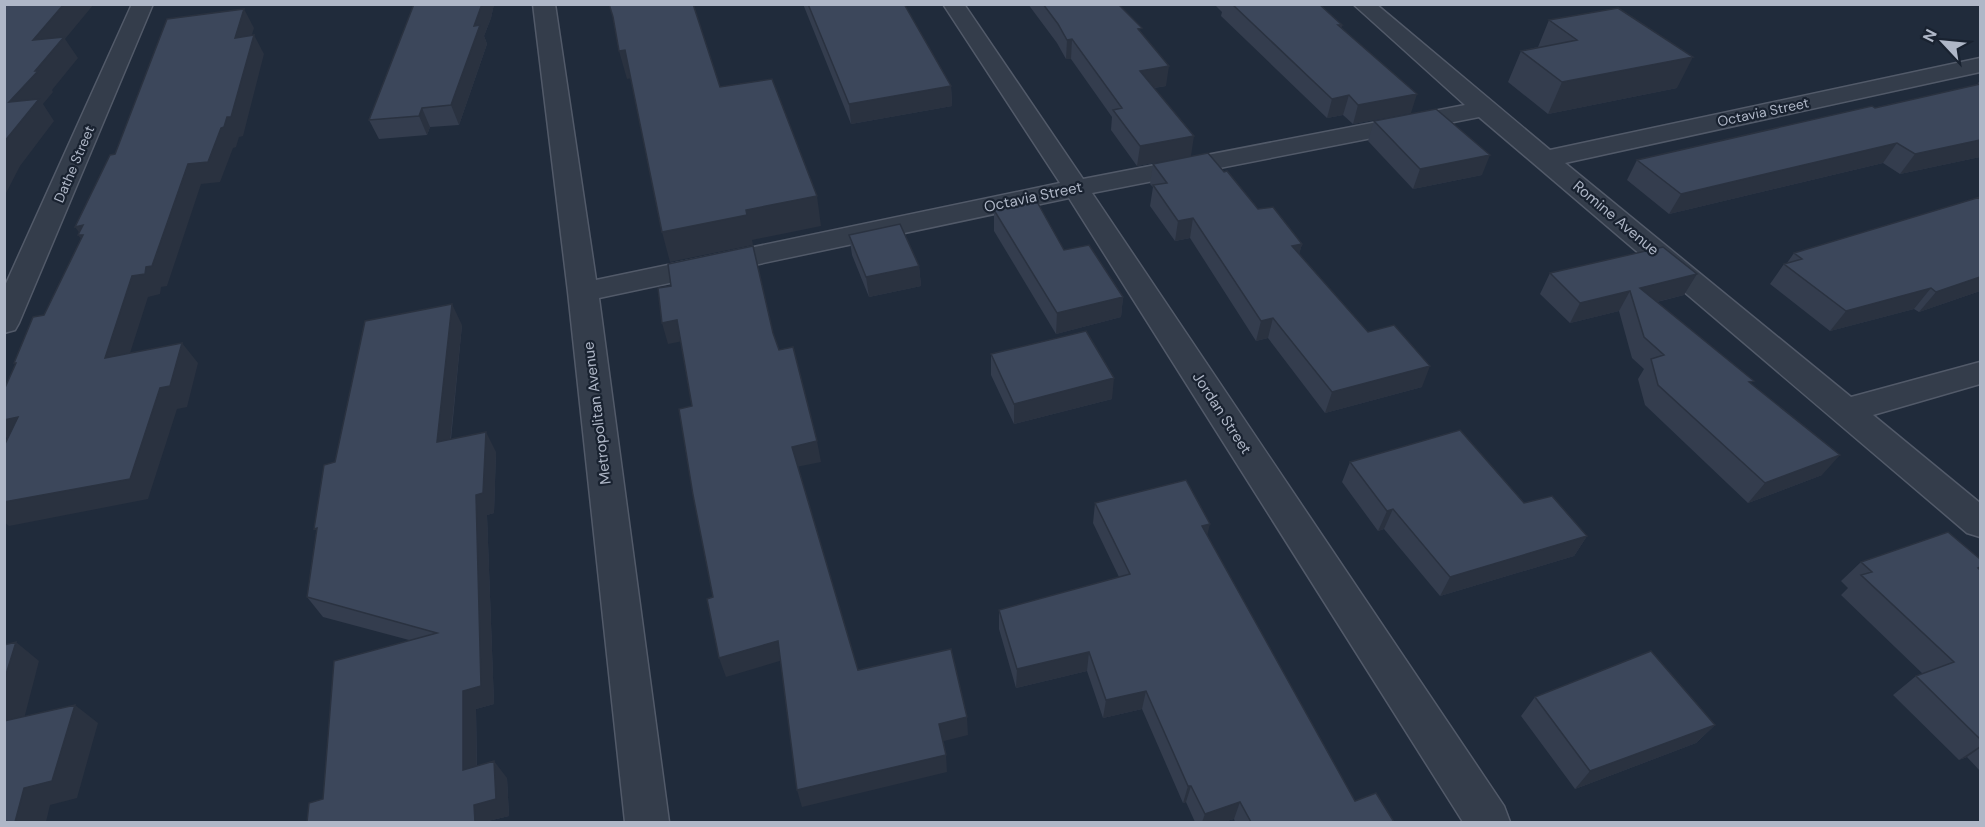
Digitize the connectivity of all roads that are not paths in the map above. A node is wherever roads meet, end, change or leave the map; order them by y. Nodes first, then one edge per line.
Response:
1 (143, 4) edge
2 (544, 4) edge
3 (953, 4) edge
4 (1363, 4) edge
5 (1980, 65) edge
6 (1484, 110) junction
7 (1546, 159) junction
8 (1076, 188) junction
9 (583, 292) junction
10 (4, 322) edge
11 (1980, 373) edge
12 (1845, 411) junction
13 (1980, 523) edge
14 (647, 822) edge
15 (1488, 822) edge

1 - 10 street, Dathe Street
2 - 9 street, Metropolitan Avenue
3 - 8 street, Jordan Street
4 - 6 street, Romine Avenue
5 - 7 street, Octavia Street
6 - 7 street, Romine Avenue
6 - 8 street, Octavia Street
7 - 12 street, Romine Avenue
8 - 9 street, Octavia Street
8 - 15 street, Jordan Street
9 - 14 street, Metropolitan Avenue
11 - 12 street
12 - 13 street, Romine Avenue

